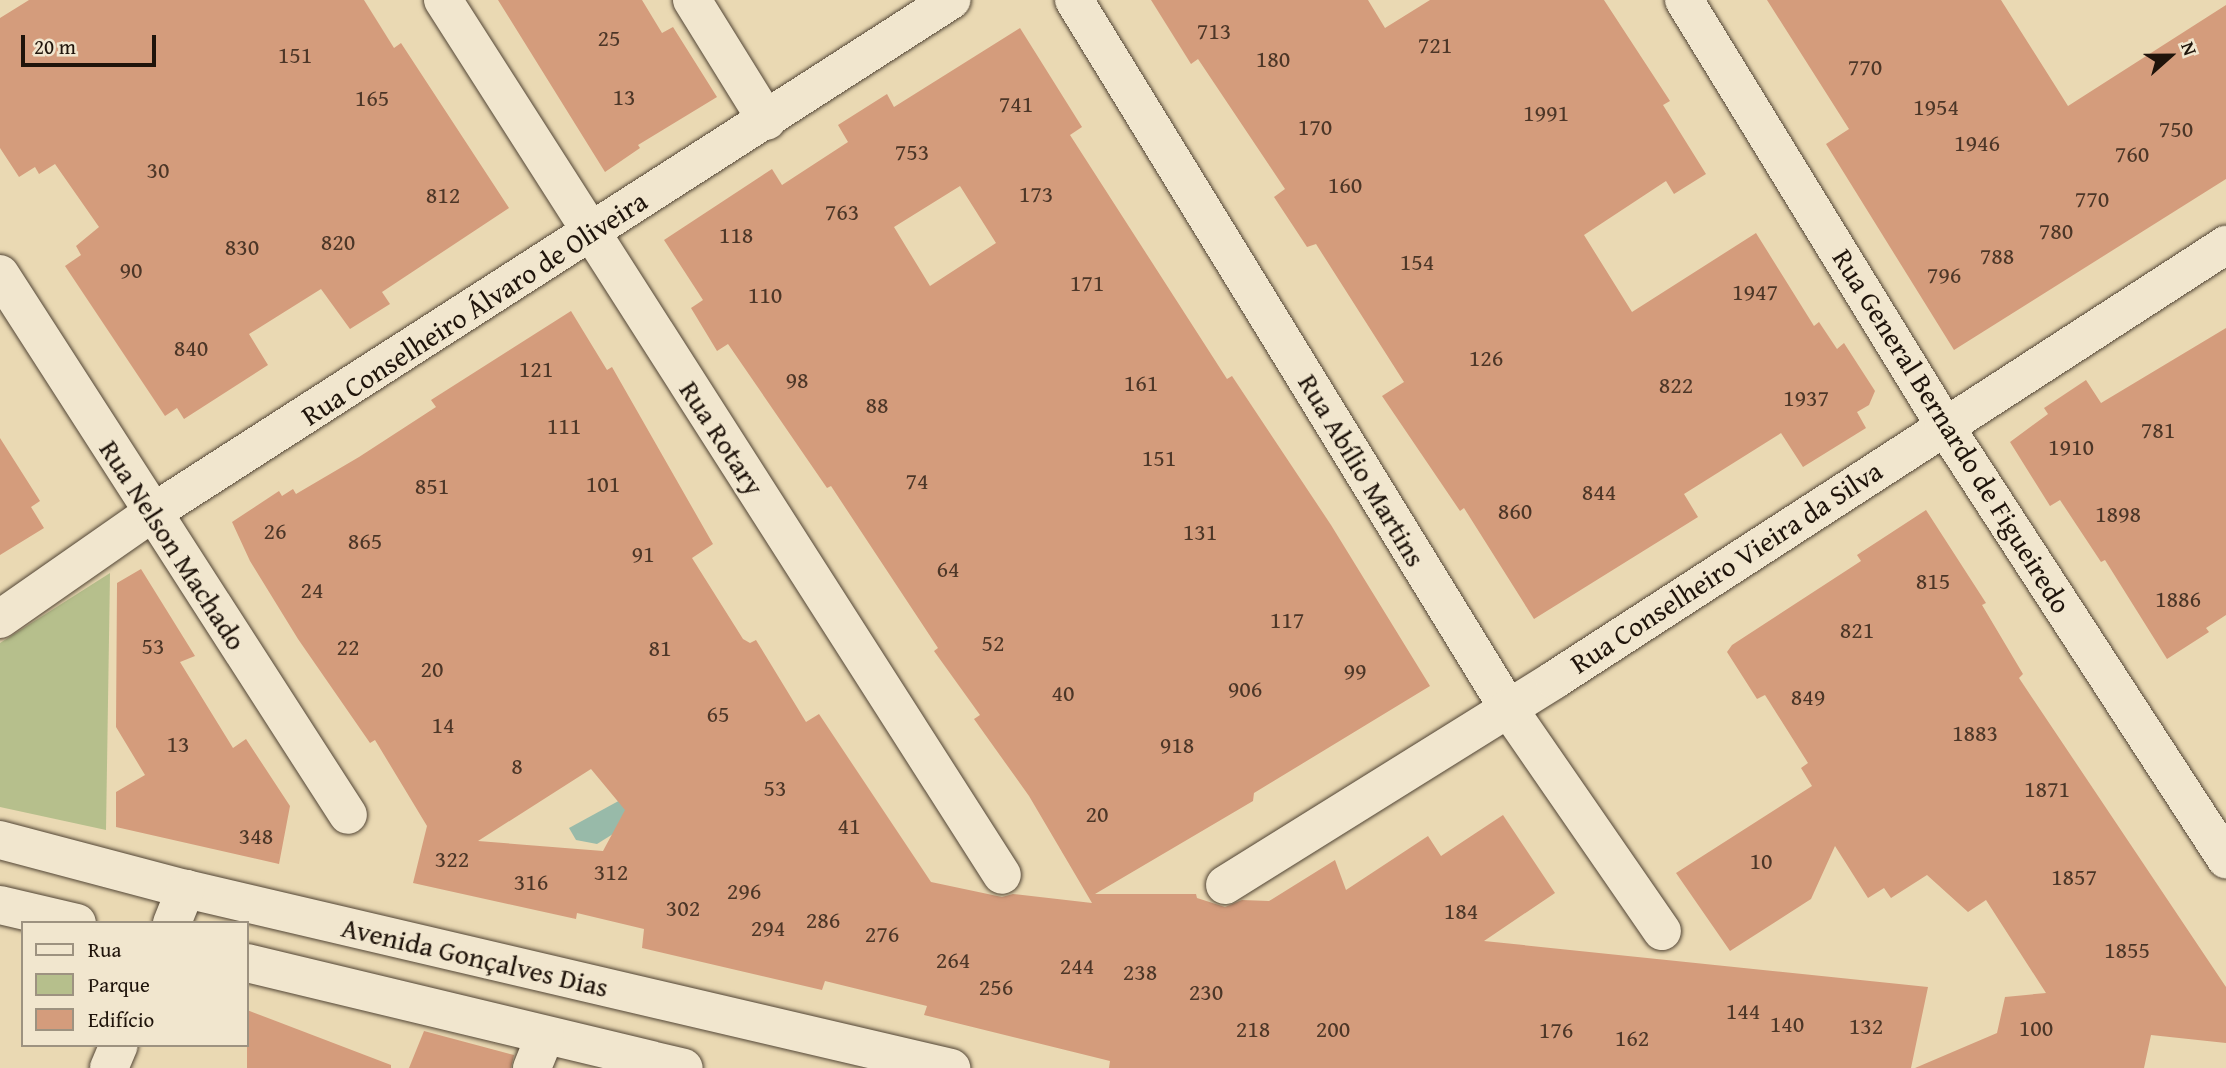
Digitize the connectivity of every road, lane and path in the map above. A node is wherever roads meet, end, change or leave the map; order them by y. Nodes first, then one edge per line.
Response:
1 (443, 0) edge
2 (692, 0) edge
3 (951, 0) edge
4 (1074, 0) edge
5 (1684, 0) edge
6 (766, 121) junction
7 (592, 234) junction
8 (2226, 245) edge
9 (0, 274) edge
10 (1944, 425) junction
11 (152, 513) junction
12 (0, 619) edge
13 (1508, 708) junction
14 (348, 816) dead end
15 (0, 840) edge
16 (2226, 859) edge
17 (1003, 875) dead end
18 (1225, 885) dead end
19 (0, 905) edge
20 (179, 906) edge
21 (68, 921) edge
22 (1662, 932) dead end
23 (248, 963) edge
24 (118, 1047) edge
25 (538, 1052) edge
26 (109, 1068) edge
27 (684, 1068) edge
28 (951, 1068) edge

1 - 7 street, Rua Rotary
2 - 6 street
3 - 6 street, Rua Conselheiro Álvaro de Oliveira
4 - 13 street, Rua Abílio Martins
5 - 10 street, Rua General Bernardo de Figueiredo
6 - 7 street, Rua Conselheiro Álvaro de Oliveira
7 - 11 street, Rua Conselheiro Álvaro de Oliveira
7 - 17 street, Rua Rotary
8 - 10 street, Rua Conselheiro Vieira da Silva
9 - 11 street, Rua Nelson Machado
10 - 13 street, Rua Conselheiro Vieira da Silva
10 - 16 street, Rua General Bernardo de Figueiredo
11 - 12 street, Rua Conselheiro Álvaro de Oliveira
11 - 14 street, Rua Nelson Machado
13 - 18 street, Rua Conselheiro Vieira da Silva
13 - 22 street, Rua Abílio Martins
15 - 20 street, Avenida Gonçalves Dias
19 - 21 street
20 - 28 street, Avenida Gonçalves Dias
23 - 25 street, Avenida Gonçalves Dias
24 - 26 street
25 - 27 street, Avenida Gonçalves Dias

